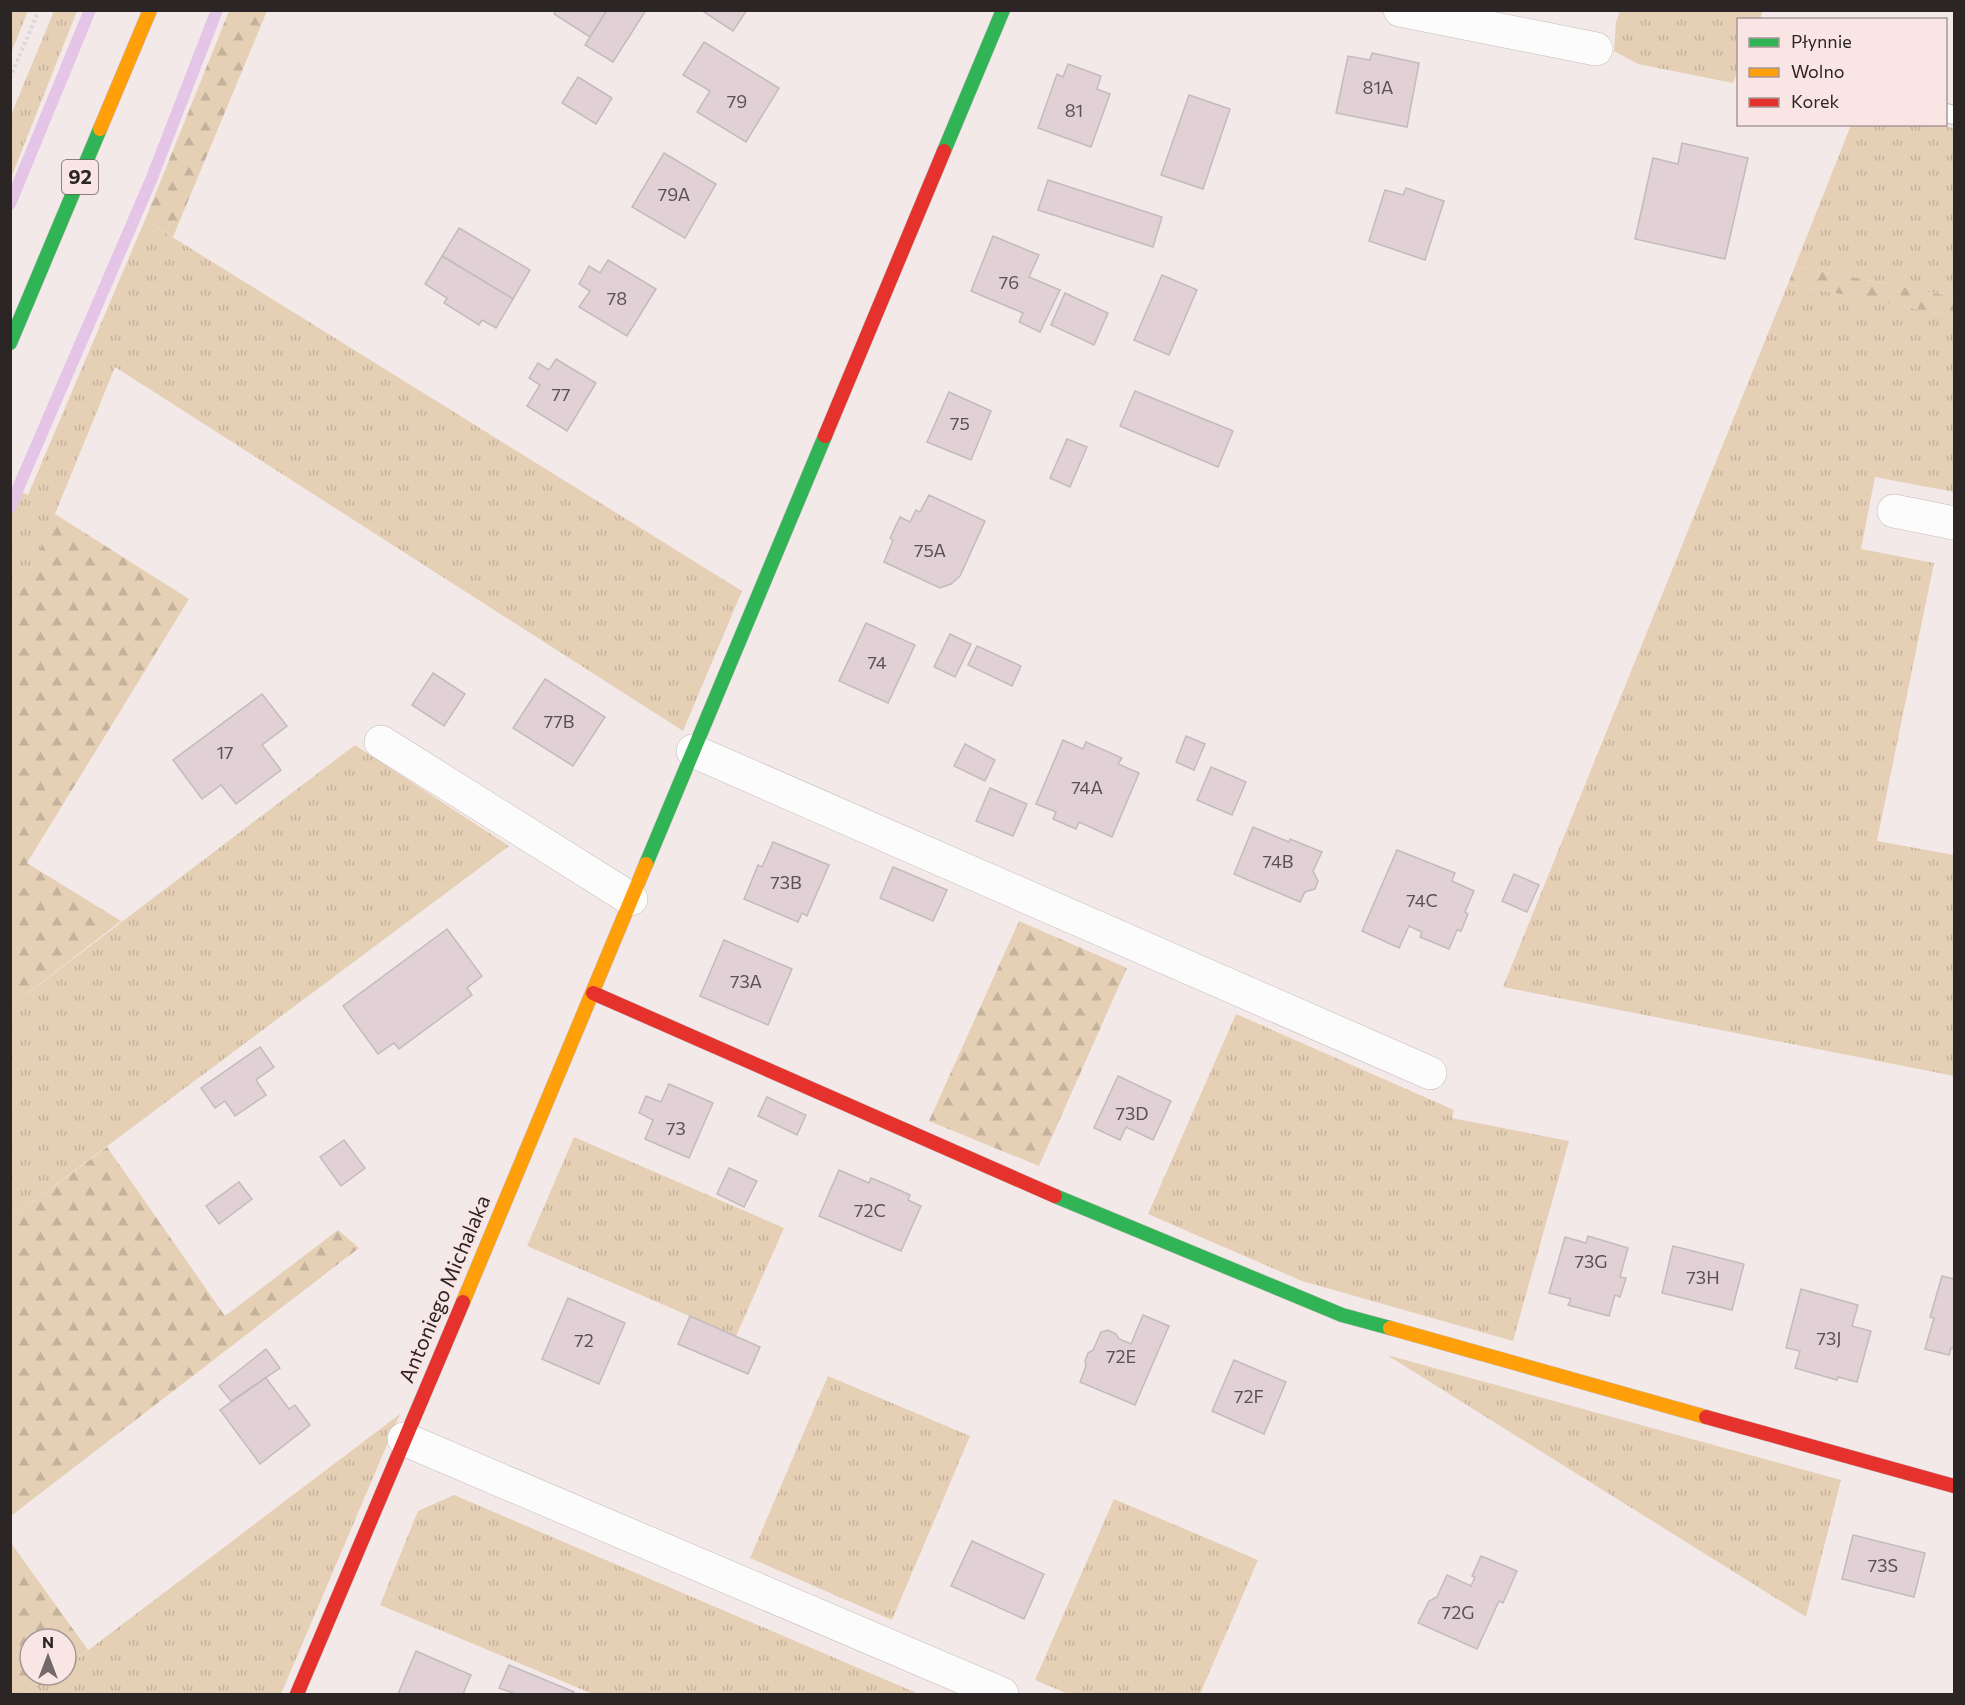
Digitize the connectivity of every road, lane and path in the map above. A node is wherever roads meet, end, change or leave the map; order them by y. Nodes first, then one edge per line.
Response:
1 (39, 10) edge
2 (150, 10) edge
3 (1004, 10) edge
4 (1400, 10) edge
5 (1596, 49) dead end
6 (10, 78) edge
7 (10, 343) edge
8 (1894, 511) dead end
9 (1954, 523) edge
10 (381, 742) dead end
11 (693, 751) junction
12 (631, 899) junction
13 (593, 993) junction
14 (1430, 1073) dead end
15 (404, 1439) junction
16 (1954, 1486) edge
17 (297, 1695) edge
18 (1002, 1695) edge

1 - 6 path
2 - 7 street, 92
3 - 11 street, Antoniego Michalaka
4 - 5 street
8 - 9 street
10 - 12 street
11 - 12 street, Antoniego Michalaka
11 - 14 street
12 - 13 street, Antoniego Michalaka
13 - 15 street, Antoniego Michalaka
13 - 16 street
15 - 17 street, Antoniego Michalaka
15 - 18 street

